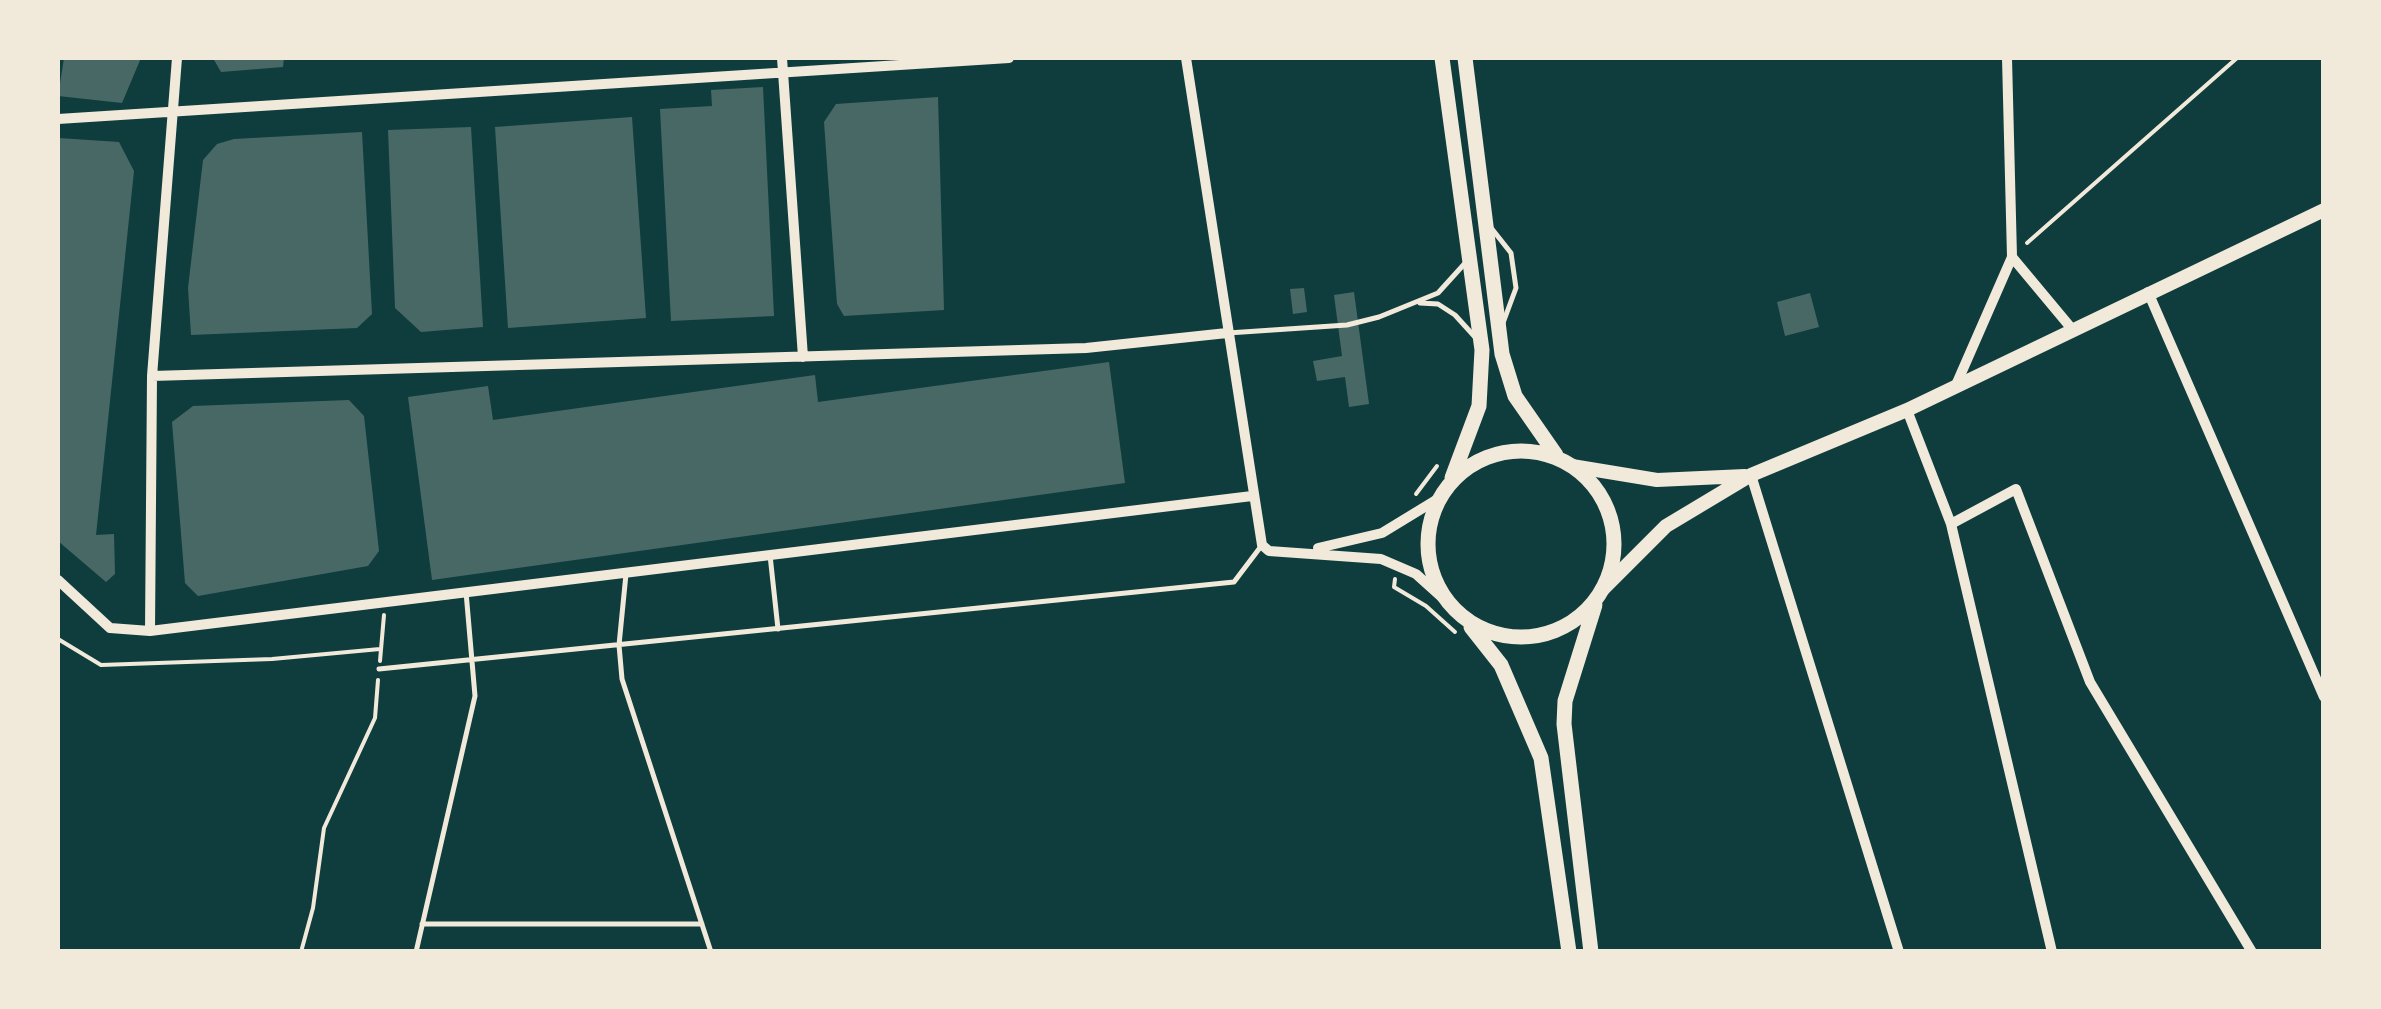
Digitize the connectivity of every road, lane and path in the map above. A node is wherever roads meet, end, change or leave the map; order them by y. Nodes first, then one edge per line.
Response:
1 (177, 58) edge
2 (1009, 58) edge
3 (1186, 58) edge
4 (1442, 58) edge
5 (1465, 58) edge
6 (2007, 58) edge
7 (2237, 58) edge
8 (783, 63) edge
9 (171, 114) junction
10 (58, 119) edge
11 (2324, 210) edge
12 (2012, 257) junction
13 (1468, 258) junction
14 (2148, 292) junction
15 (1417, 303) junction
16 (2072, 329) junction
17 (1228, 333) junction
18 (1482, 350) junction
19 (802, 356) junction
20 (152, 376) junction
21 (1956, 385) junction
22 (1907, 410) junction
23 (1439, 464) dead end
24 (1567, 464) junction
25 (1751, 475) junction
26 (1444, 492) junction
27 (1252, 496) junction
28 (1413, 497) dead end
29 (1952, 524) junction
30 (1262, 545) junction
31 (1287, 552) junction
32 (770, 555) junction
33 (1395, 564) junction
34 (626, 573) junction
35 (58, 580) edge
36 (466, 592) junction
37 (1600, 593) junction
38 (1446, 601) junction
39 (385, 602) junction
40 (1462, 617) junction
41 (778, 629) junction
42 (150, 632) junction
43 (1460, 636) dead end
44 (58, 639) edge
45 (619, 645) junction
46 (381, 649) junction
47 (472, 663) junction
48 (379, 669) junction
49 (2324, 696) edge
50 (422, 924) junction
51 (702, 924) junction
52 (301, 952) edge
53 (416, 952) edge
54 (711, 952) edge
55 (1568, 952) edge
56 (1591, 952) edge
57 (1899, 952) edge
58 (2052, 952) edge
59 (2252, 952) edge

1 - 9 street
2 - 8 street
3 - 17 street
4 - 13 main road
5 - 24 main road
6 - 12 street
7 - 12 path
8 - 9 street
8 - 19 street
9 - 10 street
9 - 20 street
11 - 14 street
12 - 16 street
12 - 21 street
13 - 15 lane
13 - 18 main road
14 - 16 street
14 - 49 street
15 - 17 lane
15 - 18 lane
16 - 21 street
17 - 19 street
17 - 27 street
18 - 26 main road
19 - 20 street
20 - 42 street
21 - 22 street
22 - 25 street
22 - 29 street
23 - 28 path
24 - 25 street
24 - 26 main road
24 - 37 main road
25 - 37 street
25 - 57 street
26 - 31 street
26 - 38 main road
27 - 30 street
27 - 32 street
29 - 58 street
29 - 59 street
30 - 31 street
30 - 41 lane
31 - 33 street
32 - 34 street
32 - 41 lane
33 - 38 street
33 - 43 path
34 - 36 street
34 - 45 lane
35 - 42 street
36 - 39 street
36 - 47 lane
37 - 40 main road
37 - 56 main road
38 - 40 main road
39 - 42 street
39 - 46 path
40 - 55 main road
41 - 45 lane
44 - 46 path
45 - 47 lane
45 - 51 lane
46 - 48 path
47 - 48 lane
47 - 50 lane
48 - 52 path
50 - 51 lane
50 - 53 lane
51 - 54 lane

